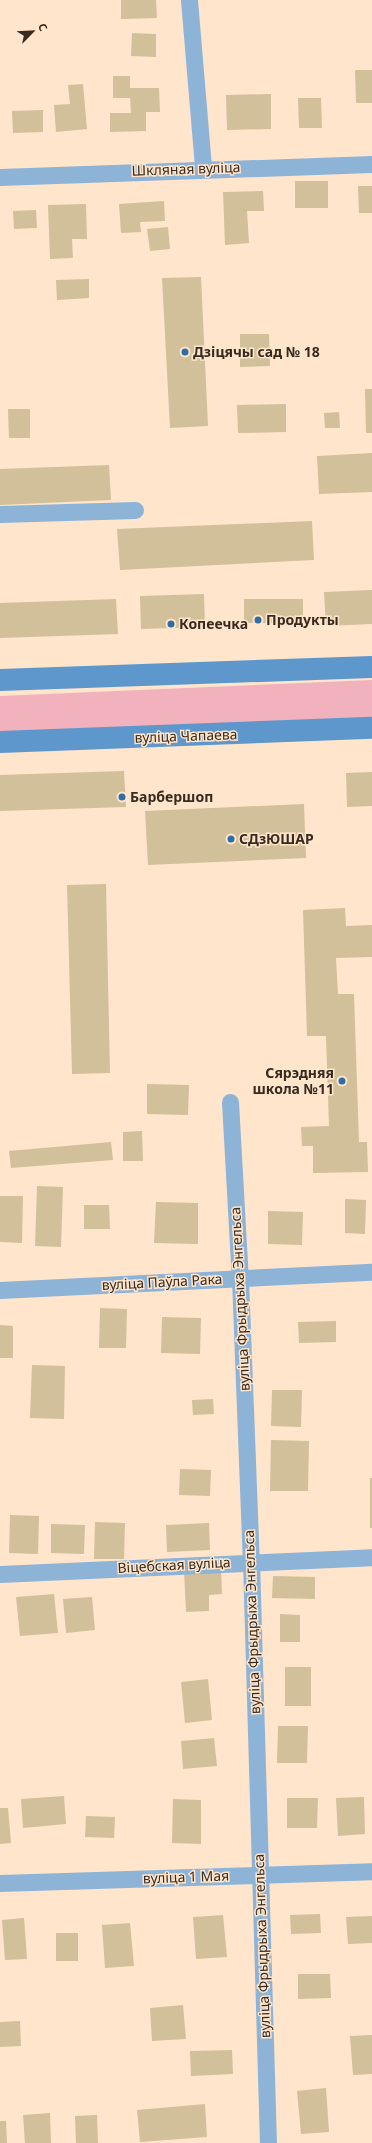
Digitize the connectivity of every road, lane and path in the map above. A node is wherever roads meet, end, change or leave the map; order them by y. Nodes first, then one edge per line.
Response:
1 (189, 0) edge
2 (372, 164) edge
3 (203, 168) junction
4 (0, 177) edge
5 (135, 510) dead end
6 (0, 514) edge
7 (372, 667) edge
8 (0, 680) edge
9 (372, 728) edge
10 (0, 742) edge
11 (230, 1102) dead end
12 (372, 1272) edge
13 (240, 1278) junction
14 (0, 1290) edge
15 (372, 1557) edge
16 (251, 1561) junction
17 (0, 1574) edge
18 (372, 1871) edge
19 (259, 1875) junction
20 (0, 1883) edge
21 (268, 2143) edge

1 - 3 street
2 - 3 street, Шкляная вуліца
3 - 4 street, Шкляная вуліца
5 - 6 street
7 - 8 main road
9 - 10 main road, вуліца Чапаева
11 - 13 street, вуліца Фрыдрыха Энгельса
12 - 13 street, вуліца Паўла Рака
13 - 14 street, вуліца Паўла Рака
13 - 16 street, вуліца Фрыдрыха Энгельса
15 - 16 street, Віцебская вуліца
16 - 17 street, Віцебская вуліца
16 - 19 street, вуліца Фрыдрыха Энгельса
18 - 19 street, вуліца 1 Мая
19 - 20 street, вуліца 1 Мая
19 - 21 street, вуліца Фрыдрыха Энгельса

